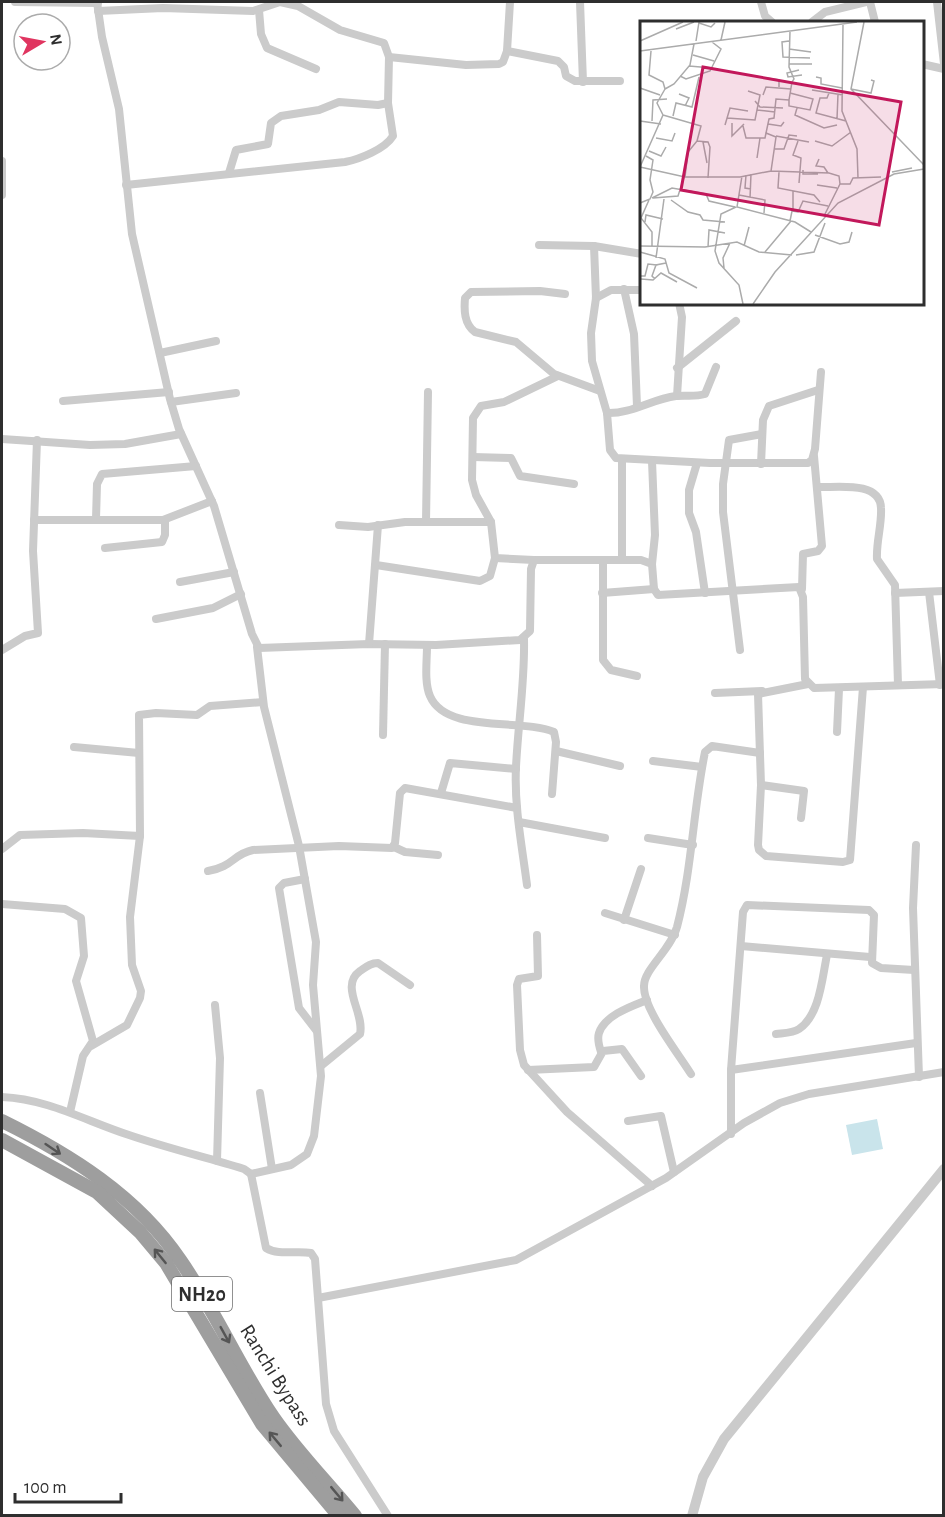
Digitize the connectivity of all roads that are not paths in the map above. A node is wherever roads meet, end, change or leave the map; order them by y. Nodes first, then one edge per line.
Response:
1 (15, 2) edge
2 (510, 2) edge
3 (580, 2) edge
4 (761, 2) edge
5 (868, 2) edge
6 (937, 2) edge
7 (98, 5) edge
8 (259, 10) junction
9 (771, 21) edge
10 (813, 21) edge
11 (875, 21) edge
12 (507, 51) junction
13 (389, 57) junction
14 (924, 64) edge
15 (944, 66) edge
16 (316, 69) dead end
17 (620, 81) dead end
18 (583, 82) junction
19 (388, 103) junction
20 (2, 161) edge
21 (229, 173) junction
22 (126, 185) junction
23 (2, 195) edge
24 (538, 245) dead end
25 (594, 246) junction
26 (640, 254) edge
27 (624, 290) junction
28 (640, 290) edge
29 (565, 294) dead end
30 (596, 298) junction
31 (680, 304) edge
32 (736, 321) dead end
33 (216, 341) dead end
34 (160, 353) junction
35 (716, 367) dead end
36 (677, 368) junction
37 (821, 372) dead end
38 (558, 376) junction
39 (818, 390) junction
40 (600, 391) junction
41 (169, 392) junction
42 (428, 392) dead end
43 (236, 393) dead end
44 (677, 396) junction
45 (63, 401) dead end
46 (171, 402) junction
47 (637, 406) junction
48 (607, 413) junction
49 (181, 434) junction
50 (762, 434) junction
51 (2, 439) edge
52 (37, 440) junction
53 (814, 456) junction
54 (473, 458) junction
55 (622, 460) junction
56 (652, 461) junction
57 (697, 463) junction
58 (726, 464) junction
59 (761, 464) junction
60 (196, 466) junction
61 (574, 484) dead end
62 (817, 488) junction
63 (212, 501) junction
64 (96, 519) junction
65 (165, 519) junction
66 (34, 520) junction
67 (426, 522) junction
68 (491, 522) junction
69 (339, 525) dead end
70 (378, 525) junction
71 (105, 548) dead end
72 (495, 558) junction
73 (534, 560) junction
74 (622, 560) junction
75 (603, 561) junction
76 (652, 564) junction
77 (376, 565) junction
78 (234, 572) junction
79 (180, 582) dead end
80 (654, 589) junction
81 (802, 589) junction
82 (944, 591) edge
83 (730, 592) junction
84 (929, 592) junction
85 (602, 593) junction
86 (705, 593) junction
87 (895, 593) junction
88 (241, 594) junction
89 (156, 619) dead end
90 (524, 639) junction
91 (369, 644) junction
92 (385, 644) junction
93 (428, 646) junction
94 (257, 647) junction
95 (2, 650) edge
96 (740, 650) dead end
97 (637, 676) dead end
98 (808, 684) junction
99 (942, 684) edge
100 (898, 685) junction
101 (863, 687) junction
102 (838, 689) junction
103 (762, 691) junction
104 (715, 693) dead end
105 (263, 702) junction
106 (519, 726) junction
107 (837, 732) dead end
108 (383, 735) dead end
109 (74, 747) dead end
110 (556, 751) junction
111 (139, 753) junction
112 (760, 753) junction
113 (654, 761) dead end
114 (620, 766) dead end
115 (702, 767) junction
116 (516, 769) junction
117 (761, 785) junction
118 (441, 793) junction
119 (552, 794) dead end
120 (517, 808) junction
121 (801, 818) dead end
122 (519, 822) junction
123 (140, 837) junction
124 (605, 838) dead end
125 (648, 838) dead end
126 (693, 845) junction
127 (916, 845) dead end
128 (299, 846) junction
129 (394, 847) junction
130 (2, 849) edge
131 (438, 855) dead end
132 (641, 869) dead end
133 (208, 871) dead end
134 (305, 879) junction
135 (527, 885) dead end
136 (2, 904) edge
137 (605, 914) dead end
138 (624, 920) junction
139 (537, 935) dead end
140 (675, 935) junction
141 (741, 946) junction
142 (827, 955) junction
143 (870, 957) junction
144 (914, 970) junction
145 (410, 985) dead end
146 (647, 1000) junction
147 (215, 1005) dead end
148 (316, 1030) junction
149 (776, 1034) dead end
150 (916, 1043) junction
151 (91, 1046) junction
152 (601, 1052) junction
153 (321, 1066) junction
154 (528, 1070) junction
155 (731, 1070) junction
156 (944, 1072) edge
157 (691, 1074) dead end
158 (640, 1076) dead end
159 (919, 1077) junction
160 (260, 1093) dead end
161 (2, 1097) edge
162 (70, 1112) junction
163 (2, 1121) edge
164 (628, 1121) dead end
165 (731, 1134) junction
166 (2, 1140) edge
167 (217, 1161) junction
168 (272, 1169) junction
169 (944, 1169) edge
170 (674, 1172) junction
171 (251, 1174) junction
172 (652, 1186) junction
173 (318, 1298) junction
174 (339, 1515) edge
175 (355, 1515) edge
176 (388, 1515) edge
177 (692, 1515) edge

1 - 7 street
2 - 12 street
3 - 18 street
4 - 9 street
5 - 10 street
5 - 11 street
6 - 15 street
7 - 8 street
7 - 22 street
8 - 13 street
8 - 16 street
12 - 13 street
12 - 18 street
13 - 19 street
14 - 15 street
17 - 18 street
19 - 21 street
19 - 21 street
20 - 23 street
21 - 22 street
22 - 34 street
24 - 25 street
25 - 26 street
25 - 30 street
27 - 28 street
27 - 30 street
27 - 47 street
29 - 38 street
30 - 40 street
31 - 36 street
32 - 36 street
33 - 34 street
34 - 41 street
35 - 44 street
36 - 44 street
37 - 39 street
38 - 40 street
38 - 54 street
39 - 50 street
39 - 53 street
40 - 48 street
41 - 45 street
41 - 46 street
42 - 67 street
43 - 46 street
44 - 47 street
46 - 49 street
47 - 48 street
48 - 55 street
49 - 52 street
49 - 60 street
50 - 58 street
50 - 59 street
51 - 52 street
52 - 66 street
53 - 59 street
53 - 62 street
54 - 61 street
54 - 68 street
55 - 56 street
55 - 74 street
56 - 57 street
56 - 76 street
57 - 58 street
57 - 86 street
58 - 59 street
58 - 83 street
60 - 63 street
60 - 64 street
62 - 81 street
62 - 87 street
63 - 65 street
63 - 78 street
64 - 65 street
64 - 66 street
65 - 71 street
66 - 95 street
67 - 68 street
67 - 70 street
68 - 72 street
69 - 70 street
70 - 77 street
72 - 73 street
72 - 77 street
73 - 75 street
73 - 90 street
74 - 75 street
74 - 76 street
75 - 85 street
76 - 80 street
77 - 91 street
78 - 79 street
78 - 88 street
80 - 85 street
80 - 86 street
81 - 83 street
81 - 98 street
82 - 84 street
83 - 86 street
83 - 96 street
84 - 87 street
84 - 99 street
85 - 97 street
87 - 100 street
88 - 89 street
88 - 94 street
90 - 93 street
90 - 106 street
91 - 92 street
91 - 94 street
92 - 93 street
92 - 108 street
93 - 106 street
94 - 105 street
98 - 102 street
98 - 103 street
99 - 100 street
100 - 101 street
101 - 102 street
101 - 117 street
102 - 107 street
103 - 104 street
103 - 112 street
105 - 111 street
105 - 128 street
106 - 110 street
106 - 116 street
109 - 111 street
110 - 114 street
110 - 119 street
111 - 123 street
112 - 115 street
112 - 117 street
113 - 115 street
115 - 126 street
116 - 118 street
116 - 120 street
117 - 121 street
118 - 120 street
118 - 129 street
120 - 122 street
122 - 124 street
122 - 135 street
123 - 130 street
123 - 151 street
125 - 126 street
126 - 140 street
127 - 144 street
128 - 129 street
128 - 133 street
128 - 134 street
129 - 131 street
132 - 138 street
134 - 148 street
134 - 148 street
136 - 151 street
137 - 138 street
138 - 140 street
139 - 154 street
140 - 146 street
141 - 142 street
141 - 143 street
141 - 155 street
142 - 143 street
142 - 149 street
143 - 144 street
144 - 150 street
145 - 153 street
146 - 152 street
146 - 157 street
147 - 167 street
148 - 153 street
150 - 155 street
150 - 159 street
151 - 162 street
152 - 154 street
152 - 158 street
153 - 168 street
154 - 172 street
155 - 165 street
156 - 159 street
159 - 165 street
160 - 168 street
161 - 162 street
162 - 167 street
163 -> 175 highway, Ranchi Bypass / NH20
164 - 170 street
165 - 170 street
174 -> 166 highway, Ranchi Bypass / NH20
167 - 171 street
168 - 171 street
169 - 177 street
170 - 172 street
171 - 173 street
172 - 173 street
173 - 176 street

